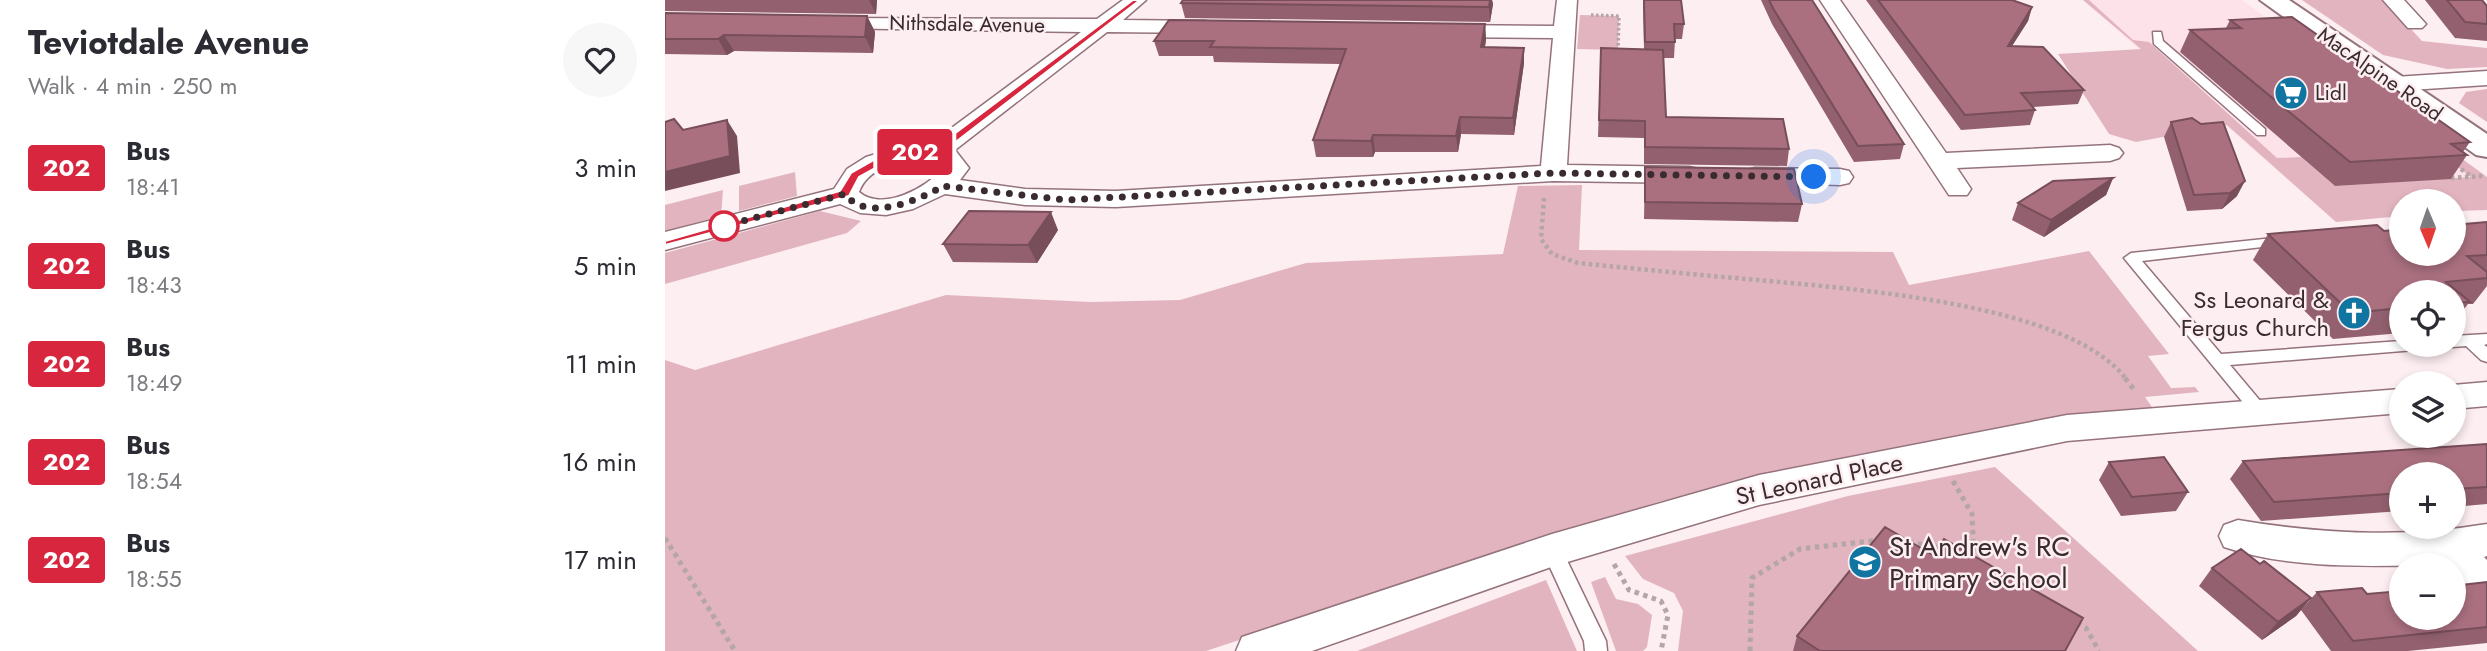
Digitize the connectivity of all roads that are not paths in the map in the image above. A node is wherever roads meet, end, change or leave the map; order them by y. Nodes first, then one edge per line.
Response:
1 (1136, 0) edge
2 (1830, 0) edge
3 (2272, 0) edge
4 (2393, 0) edge
5 (801, 22) edge
6 (1565, 24) edge
7 (2416, 24) dead end
8 (1102, 26) junction
9 (1228, 27) edge
10 (1424, 30) edge
11 (2157, 34) dead end
12 (2487, 78) edge
13 (2395, 83) junction
14 (2261, 132) dead end
15 (2487, 148) edge
16 (936, 152) junction
17 (2110, 153) dead end
18 (1940, 161) junction
19 (1553, 173) junction
20 (1840, 177) dead end
21 (943, 186) junction
22 (1958, 189) dead end
23 (845, 194) junction
24 (2305, 240) edge
25 (665, 241) edge
26 (2470, 341) edge
27 (2389, 347) edge
28 (2487, 356) edge
29 (2217, 360) junction
30 (2487, 394) edge
31 (2466, 396) edge
32 (2389, 402) edge
33 (2261, 413) junction
34 (2238, 536) dead end
35 (2469, 543) edge
36 (1552, 550) junction
37 (2487, 588) edge
38 (1257, 651) edge
39 (1596, 651) edge

1 - 8 street
2 - 18 street
3 - 13 street, MacAlpine Road
4 - 7 street
5 - 8 street, Nithsdale Avenue
6 - 10 street
6 - 19 street
8 - 9 street, Nithsdale Avenue
8 - 16 street
11 - 14 lane
12 - 13 street
13 - 15 street, MacAlpine Road
16 - 21 street
16 - 23 street
17 - 18 street
18 - 22 street
19 - 20 street
19 - 21 street
21 - 23 street
23 - 25 street
24 - 29 lane
26 - 28 lane
27 - 29 lane
29 - 33 lane
30 - 31 street
32 - 33 street, St Leonard Place
33 - 36 street, St Leonard Place
34 - 35 street
35 - 37 street
36 - 38 street, St Leonard Place
36 - 39 lane

